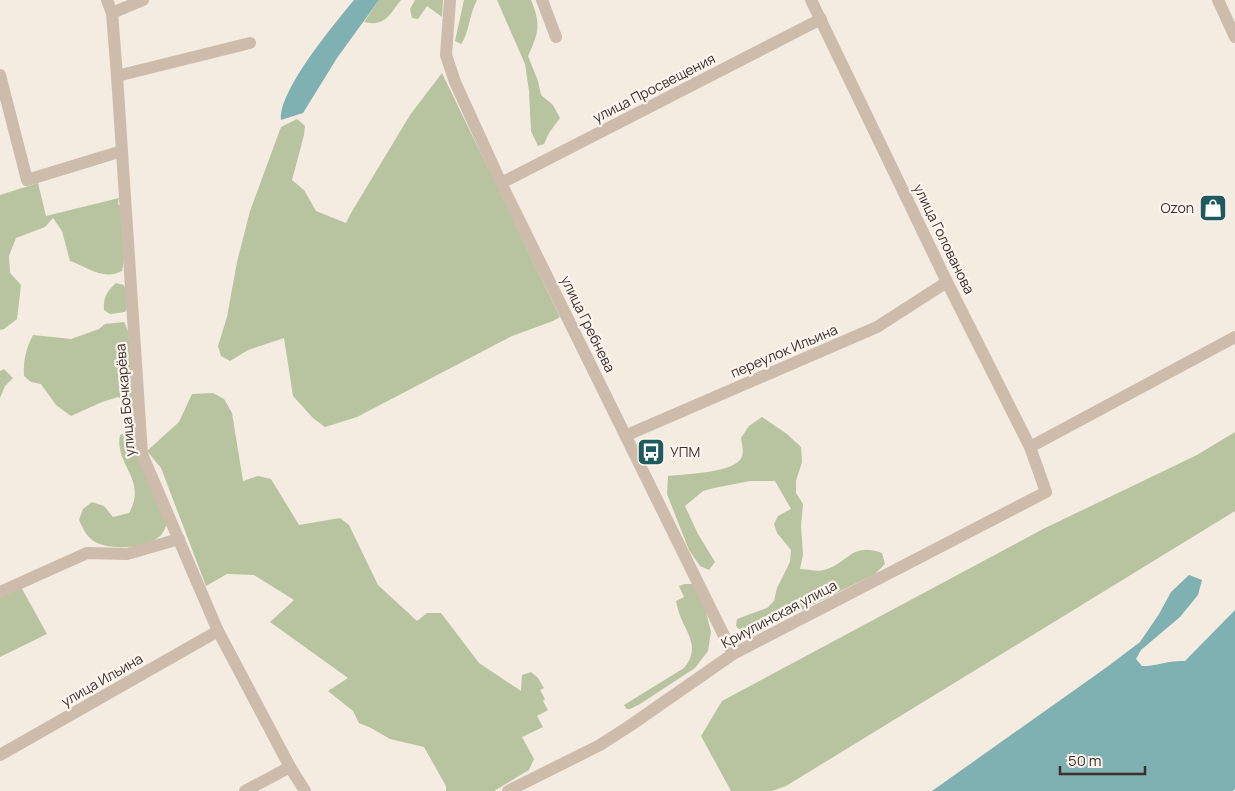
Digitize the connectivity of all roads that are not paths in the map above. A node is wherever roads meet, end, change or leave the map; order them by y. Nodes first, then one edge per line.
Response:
1 (107, 0) edge
2 (143, 0) edge
3 (450, 0) edge
4 (542, 0) edge
5 (811, 0) edge
6 (1218, 0) edge
7 (112, 13) junction
8 (821, 19) junction
9 (556, 37) dead end
10 (1235, 37) edge
11 (250, 43) dead end
12 (0, 75) edge
13 (117, 76) junction
14 (122, 151) junction
15 (501, 184) junction
16 (947, 282) junction
17 (1235, 337) edge
18 (627, 436) junction
19 (1030, 447) junction
20 (1046, 492) joint
21 (178, 539) junction
22 (0, 592) edge
23 (218, 631) junction
24 (733, 654) junction
25 (0, 755) edge
26 (290, 767) junction
27 (245, 791) edge
28 (305, 791) edge
29 (508, 791) edge

1 - 7 street, улица Бочкарёва
2 - 7 street
3 - 15 street, улица Гребнева
4 - 9 street
5 - 8 street, улица Голованова
6 - 10 street
7 - 13 street, улица Бочкарёва
8 - 15 street, улица Просвещения
8 - 16 street, улица Голованова
11 - 13 street
12 - 14 street
13 - 14 street, улица Бочкарёва
14 - 21 street, улица Бочкарёва
15 - 18 street, улица Гребнева
16 - 18 street, переулок Ильина
16 - 19 street, улица Голованова
17 - 19 street
18 - 24 street, улица Гребнева
19 - 20 street, улица Голованова
20 - 24 street, Криулинская улица
21 - 22 street
21 - 23 street, улица Бочкарёва
23 - 25 street, улица Ильина
23 - 26 street, улица Бочкарёва
24 - 29 street, Криулинская улица
26 - 27 street
26 - 28 street, улица Бочкарёва

